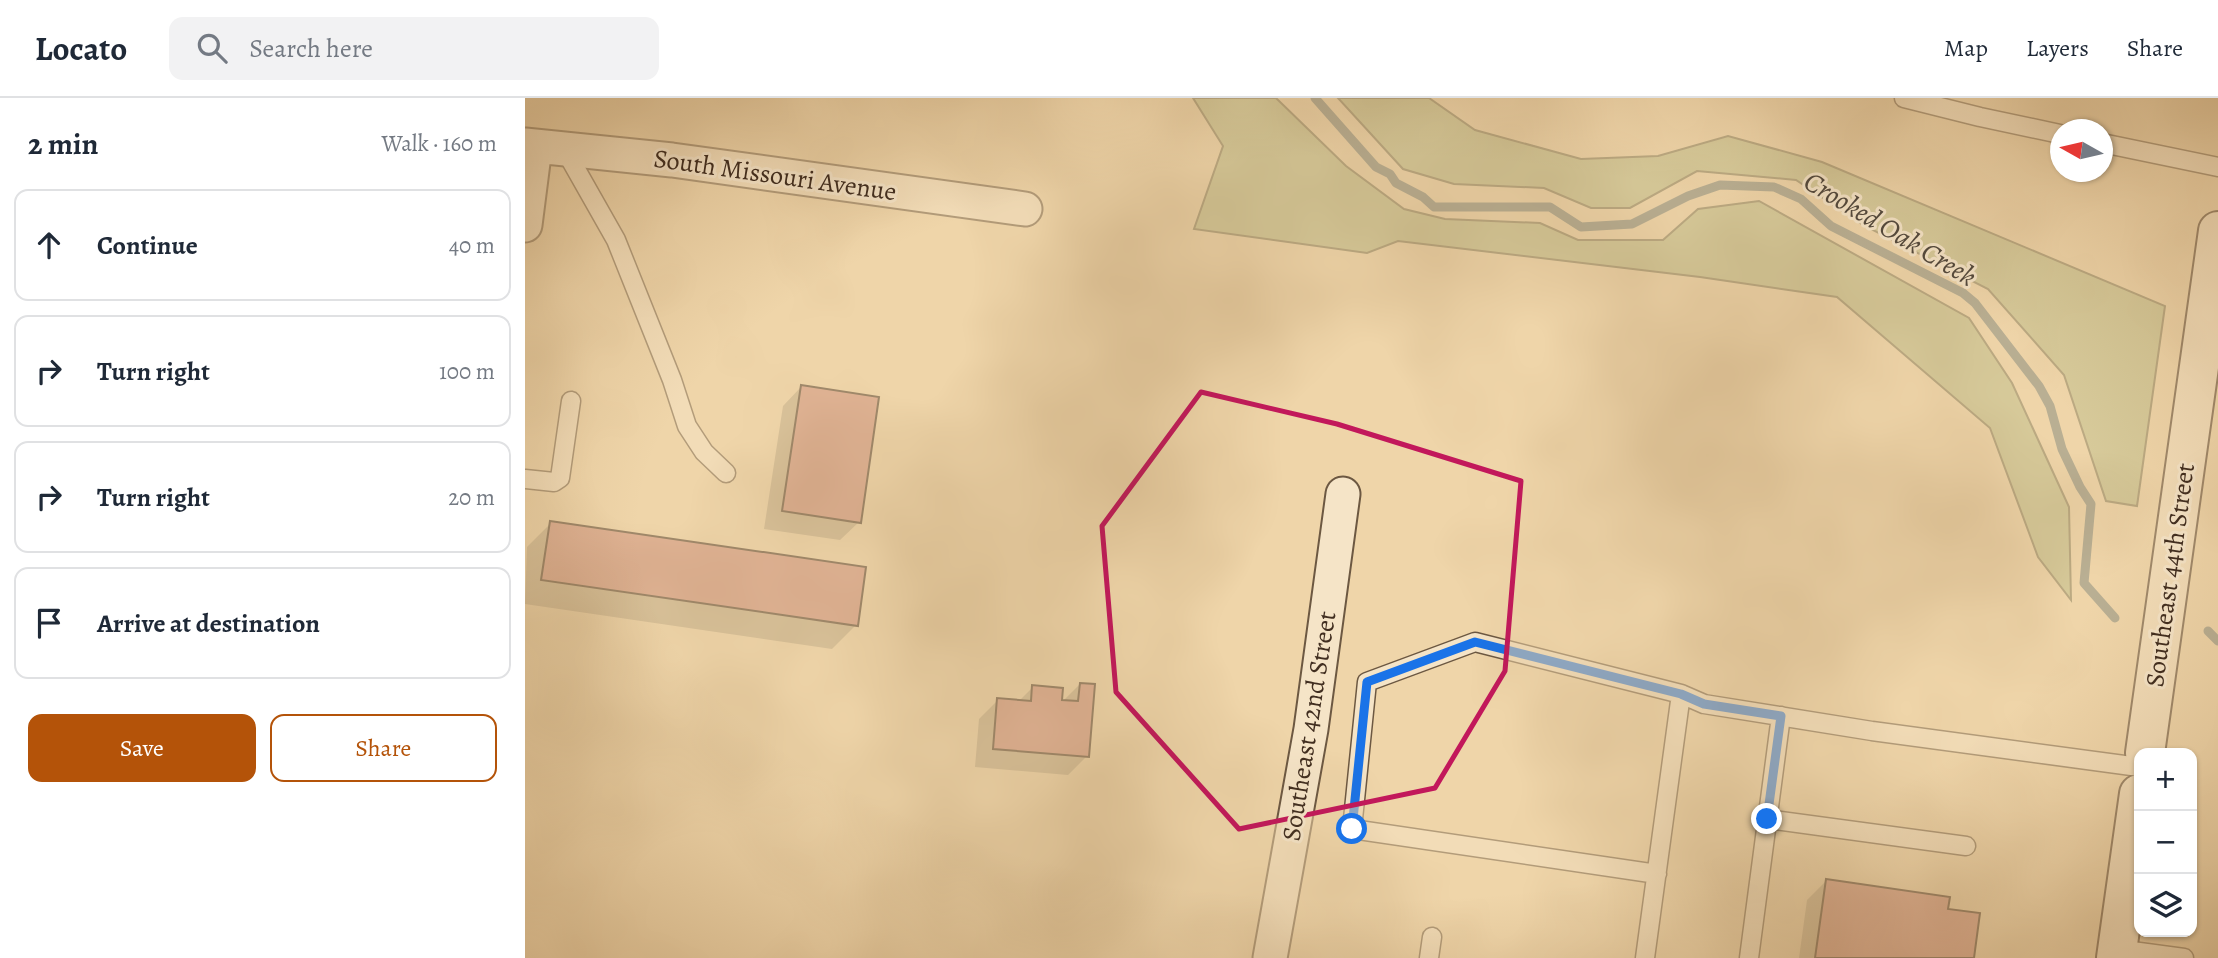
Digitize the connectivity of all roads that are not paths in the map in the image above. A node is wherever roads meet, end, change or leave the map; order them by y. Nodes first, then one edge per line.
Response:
1 (1904, 98) edge
2 (2050, 132) edge
3 (2113, 145) edge
4 (542, 147) edge
5 (2218, 167) edge
6 (1025, 209) dead end
7 (525, 225) edge
8 (2218, 231) edge
9 (571, 401) dead end
10 (726, 473) dead end
11 (525, 479) edge
12 (1343, 494) dead end
13 (1681, 694) junction
14 (1781, 716) junction
15 (2146, 748) edge
16 (2134, 766) edge
17 (2137, 811) edge
18 (1767, 819) junction
19 (1966, 846) dead end
20 (1657, 874) junction
21 (1432, 937) dead end
22 (2117, 954) edge
23 (1270, 958) edge
24 (1429, 958) edge
25 (1645, 958) edge
26 (1749, 958) edge
27 (2183, 958) edge

1 - 2 lane
3 - 5 lane
4 - 6 street, South Missouri Avenue
4 - 7 street
4 - 10 lane
8 - 15 main road, Southeast 44th Street
9 - 11 lane
12 - 23 street, Southeast 42nd Street
13 - 14 lane
13 - 20 lane
13 - 20 lane
14 - 16 lane
14 - 18 lane
17 - 22 main road
18 - 19 lane
18 - 26 lane
20 - 25 lane
21 - 24 lane
22 - 27 lane

